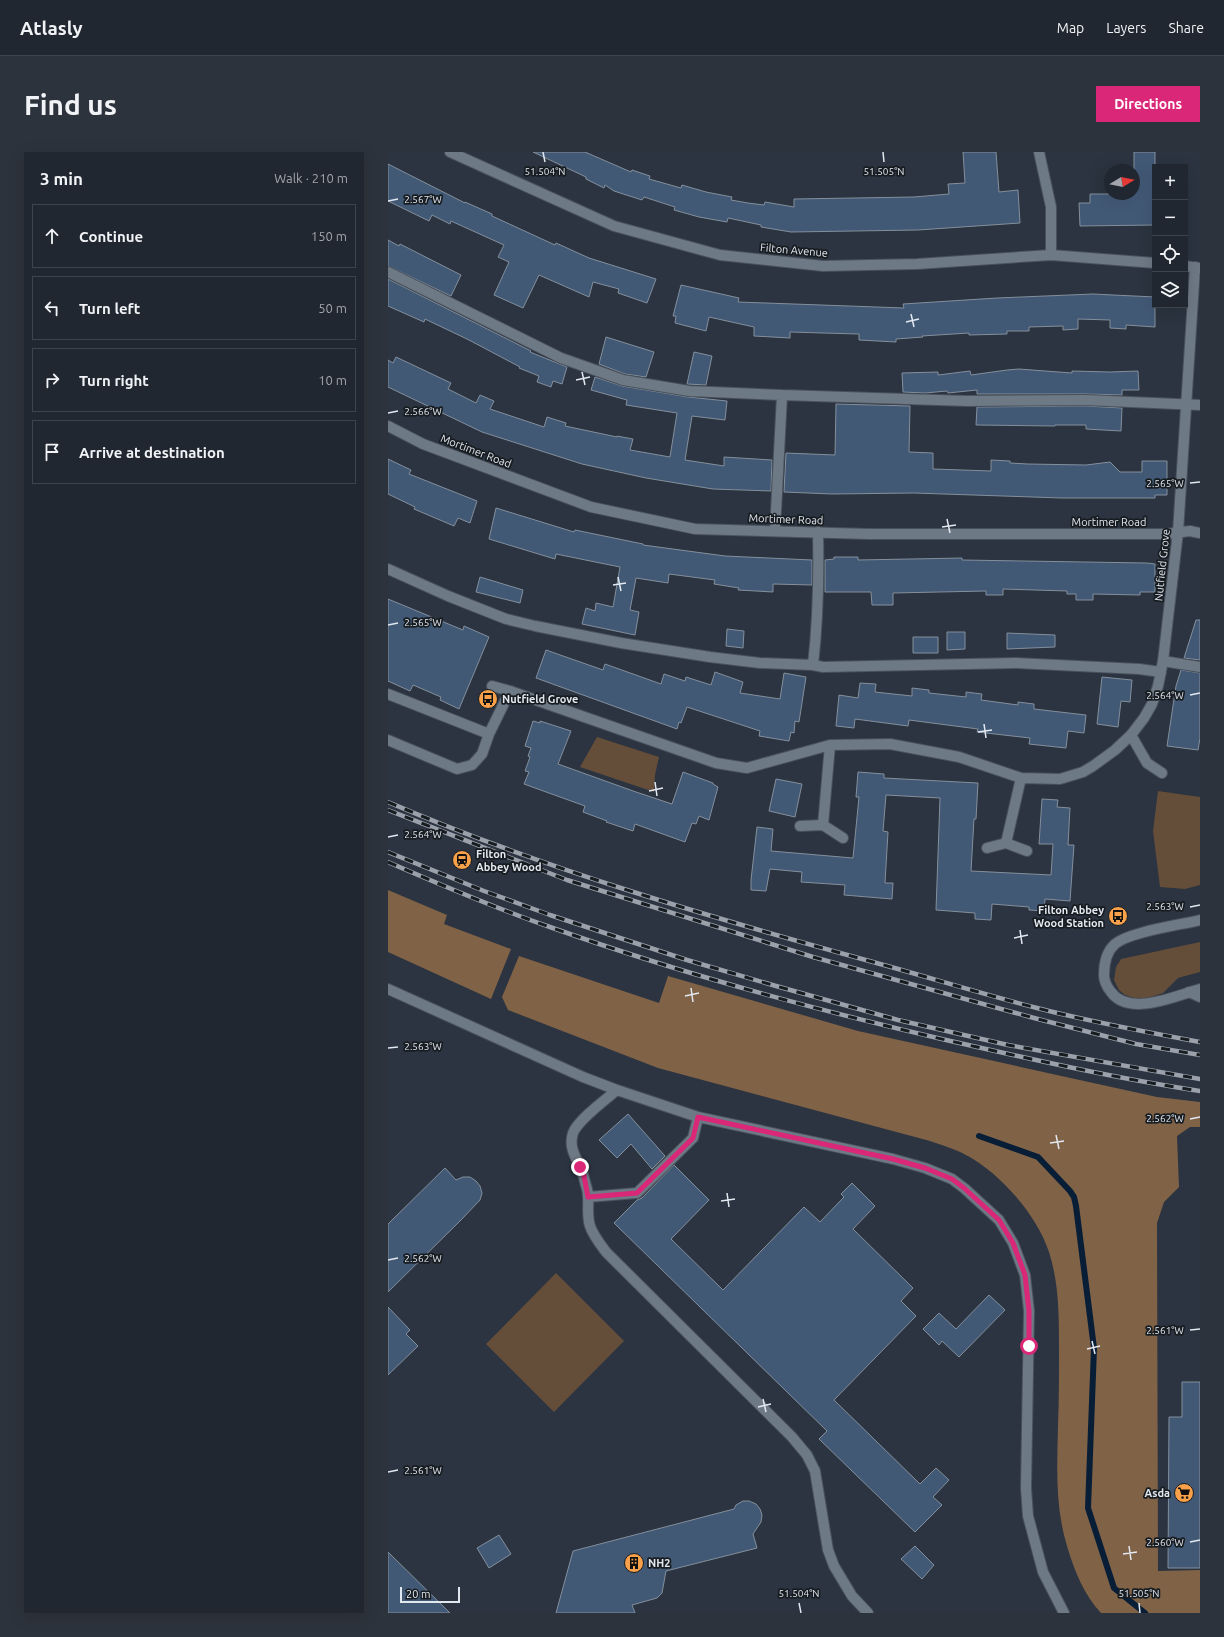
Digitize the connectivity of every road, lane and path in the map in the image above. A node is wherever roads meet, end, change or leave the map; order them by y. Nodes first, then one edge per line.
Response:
1 (450, 152) edge
2 (1039, 152) edge
3 (1050, 255) junction
4 (1152, 263) edge
5 (1193, 267) edge
6 (388, 272) edge
7 (782, 395) junction
8 (1187, 403) junction
9 (1200, 404) edge
10 (388, 426) edge
11 (775, 531) junction
12 (818, 532) junction
13 (1178, 532) junction
14 (1200, 533) edge
15 (388, 569) edge
16 (1163, 661) junction
17 (813, 665) junction
18 (1200, 667) edge
19 (1161, 672) junction
20 (492, 686) dead end
21 (510, 691) junction
22 (388, 694) edge
23 (489, 734) junction
24 (1132, 735) junction
25 (388, 740) edge
26 (830, 745) junction
27 (1162, 773) dead end
28 (1021, 778) junction
29 (823, 825) junction
30 (800, 826) dead end
31 (843, 838) dead end
32 (1006, 843) junction
33 (987, 848) dead end
34 (1027, 851) dead end
35 (1200, 920) edge
36 (388, 989) edge
37 (1200, 990) edge
38 (1189, 992) junction
39 (1200, 997) edge
40 (617, 1090) junction
41 (698, 1117) junction
42 (588, 1197) junction
43 (868, 1613) edge
44 (1064, 1613) edge

1 - 3 street, Filton Avenue
2 - 3 street
3 - 4 street, Filton Avenue
5 - 8 street, Nutfield Grove
6 - 7 street
7 - 8 street
7 - 11 street
8 - 9 street
8 - 13 street, Nutfield Grove
10 - 11 street, Mortimer Road
11 - 12 street, Mortimer Road
12 - 13 street, Mortimer Road
12 - 17 street
13 - 14 street, Mortimer Road
13 - 16 street, Nutfield Grove
15 - 17 street
16 - 18 street
16 - 19 street, Nutfield Grove
17 - 19 street
19 - 24 street, Nutfield Grove
20 - 21 street, Nutfield Grove
21 - 23 street
21 - 26 street, Nutfield Grove
22 - 23 street
23 - 25 street
24 - 27 street
24 - 28 street, Nutfield Grove
26 - 28 street, Nutfield Grove
26 - 29 street
28 - 32 street
29 - 30 street
29 - 31 street
32 - 33 street
32 - 34 street
35 - 38 street
36 - 40 street
37 - 38 street
38 - 39 street
40 - 41 street
40 - 42 street
41 - 42 street
41 - 44 street
42 - 43 street

